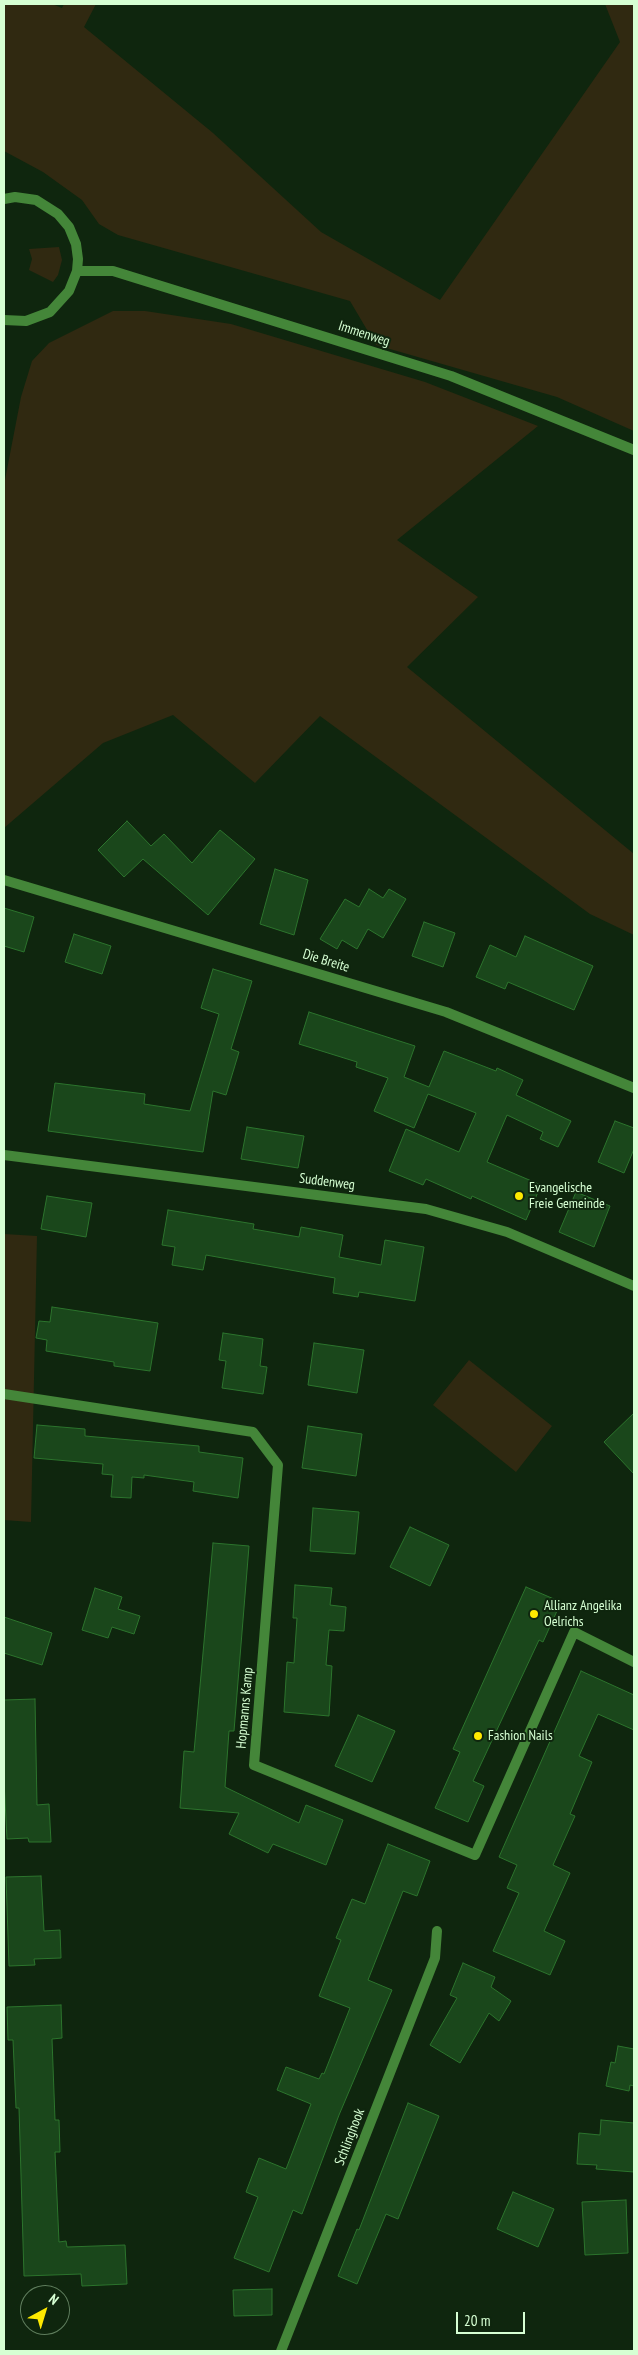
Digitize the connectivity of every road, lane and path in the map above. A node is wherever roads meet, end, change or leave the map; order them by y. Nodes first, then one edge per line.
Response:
1 (4, 199) edge
2 (77, 271) junction
3 (4, 320) edge
4 (634, 450) edge
5 (4, 880) edge
6 (634, 1088) edge
7 (4, 1156) edge
8 (634, 1286) edge
9 (4, 1394) edge
10 (634, 1662) edge
11 (437, 1931) dead end
12 (281, 2351) edge

1 - 2 street
2 - 3 street
2 - 4 street, Immenweg
5 - 6 street, Die Breite
7 - 8 street, Suddenweg
9 - 10 street, Hopmanns Kamp
11 - 12 street, Schlinghook

